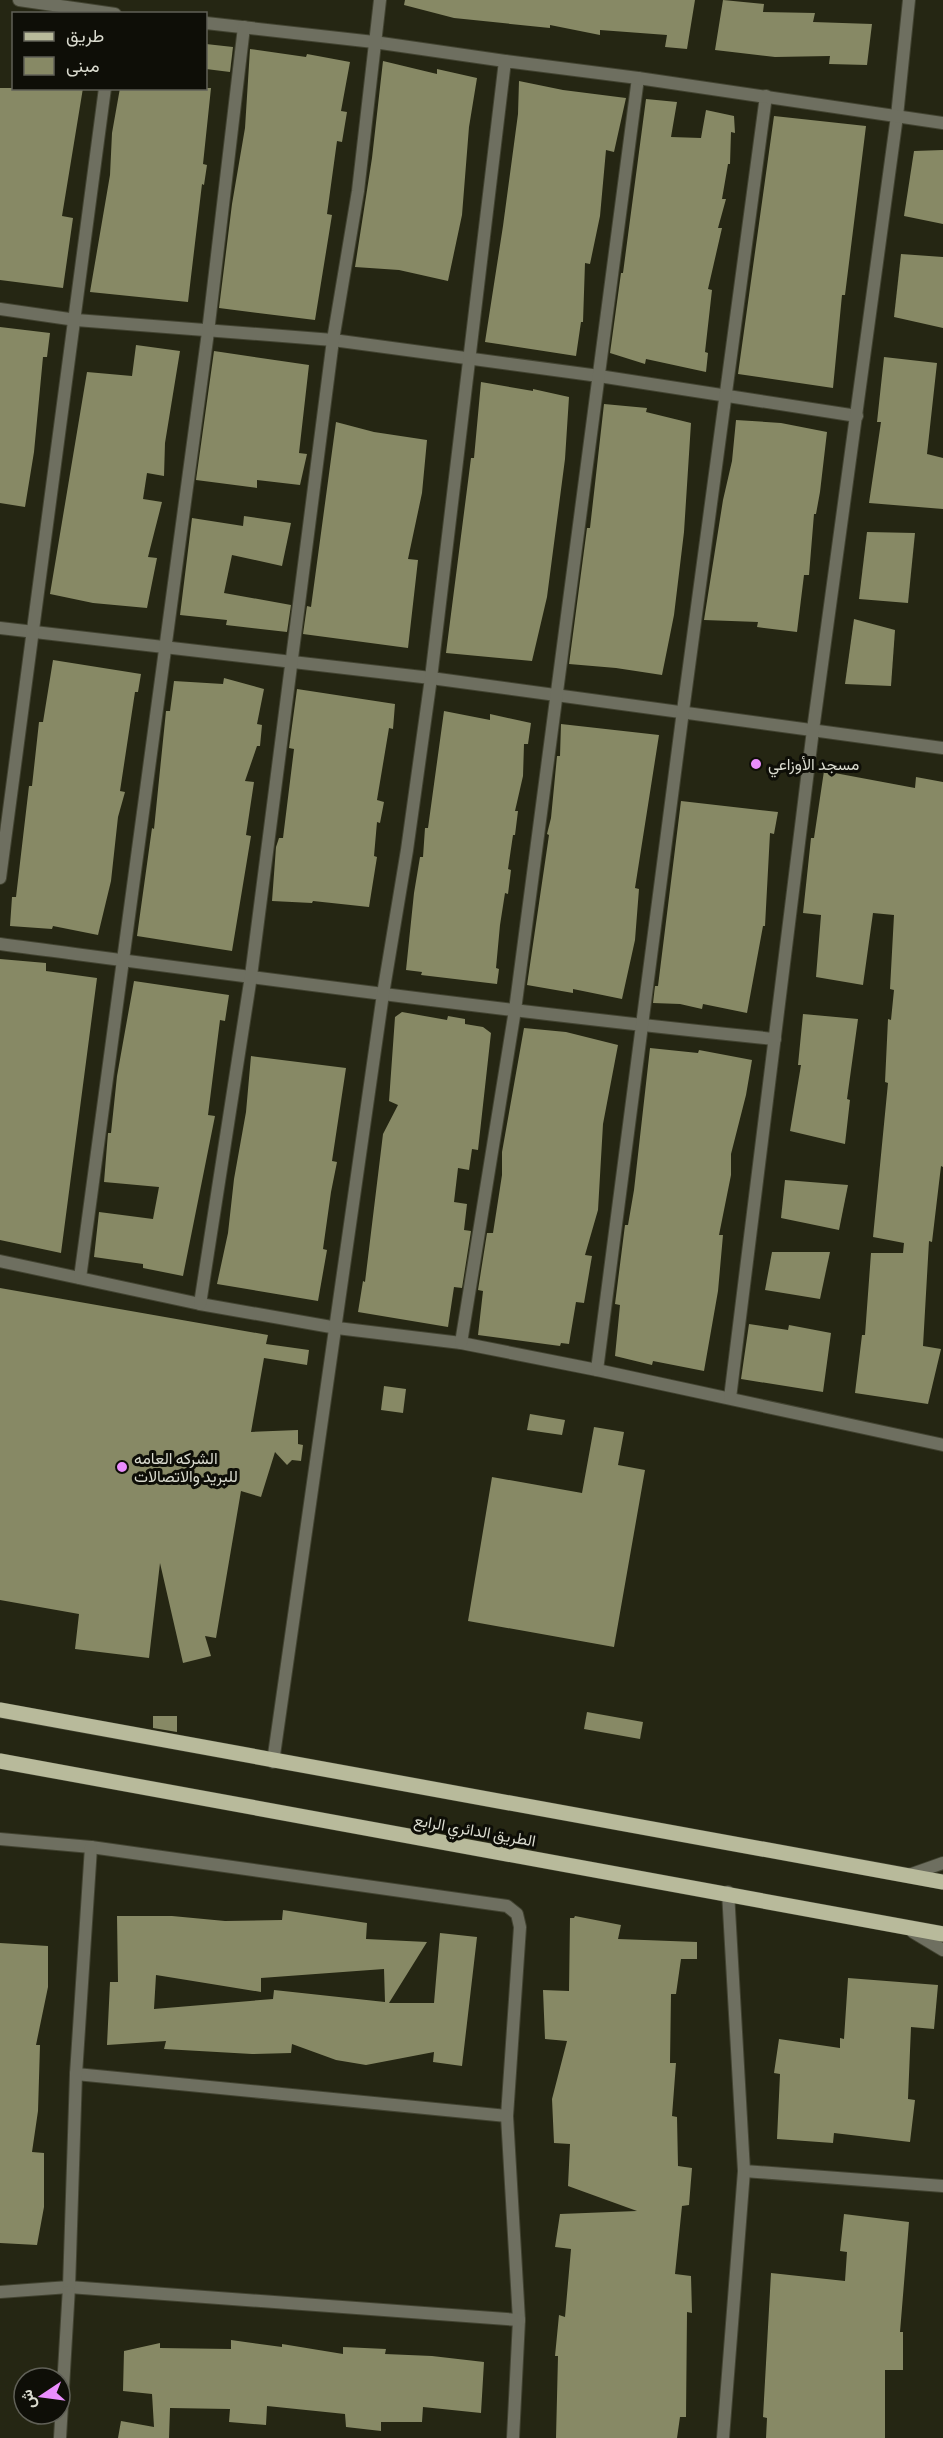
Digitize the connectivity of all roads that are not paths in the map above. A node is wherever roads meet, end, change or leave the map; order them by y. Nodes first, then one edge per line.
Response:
1 (20, 0) edge
2 (380, 0) edge
3 (909, 0) edge
4 (101, 12) edge
5 (207, 23) edge
6 (244, 27) junction
7 (374, 42) junction
8 (505, 62) junction
9 (638, 78) junction
10 (105, 90) edge
11 (766, 96) junction
12 (897, 116) junction
13 (943, 123) edge
14 (0, 309) edge
15 (76, 320) junction
16 (208, 332) junction
17 (333, 340) junction
18 (470, 360) junction
19 (599, 376) junction
20 (727, 398) junction
21 (857, 416) junction
22 (0, 628) edge
23 (31, 632) junction
24 (164, 649) junction
25 (292, 662) junction
26 (431, 678) junction
27 (558, 695) junction
28 (682, 711) junction
29 (813, 730) junction
30 (943, 748) edge
31 (0, 878) edge
32 (0, 944) edge
33 (121, 962) junction
34 (251, 976) junction
35 (383, 994) junction
36 (515, 1010) junction
37 (642, 1026) junction
38 (775, 1039) junction
39 (0, 1261) edge
40 (80, 1278) junction
41 (201, 1304) junction
42 (337, 1328) junction
43 (461, 1343) junction
44 (597, 1370) junction
45 (730, 1398) junction
46 (943, 1445) edge
47 (0, 1710) edge
48 (0, 1761) edge
49 (273, 1762) junction
50 (0, 1839) edge
51 (91, 1847) junction
52 (943, 1863) edge
53 (909, 1875) junction
54 (943, 1882) edge
55 (728, 1893) junction
56 (901, 1925) junction
57 (943, 1934) edge
58 (943, 1950) edge
59 (76, 2074) junction
60 (507, 2116) junction
61 (744, 2171) junction
62 (943, 2186) edge
63 (69, 2287) junction
64 (0, 2292) edge
65 (519, 2320) junction
66 (60, 2438) edge
67 (513, 2438) edge
68 (723, 2438) edge

1 - 4 street
2 - 7 street
3 - 12 street
5 - 6 street
6 - 7 street
6 - 16 street
7 - 8 street
7 - 17 street
8 - 9 street
8 - 18 street
9 - 11 street
9 - 19 street
10 - 15 street
11 - 12 street
11 - 20 street
12 - 13 street
12 - 21 street
14 - 15 street
15 - 16 street
15 - 23 street
16 - 17 street
16 - 24 street
17 - 18 street
17 - 25 street
18 - 19 street
18 - 26 street
19 - 20 street
19 - 27 street
20 - 21 street
20 - 28 street
21 - 29 street
22 - 23 street
23 - 24 street
23 - 31 street
24 - 25 street
24 - 33 street
25 - 26 street
25 - 34 street
26 - 27 street
26 - 35 street
27 - 28 street
27 - 36 street
28 - 29 street
28 - 37 street
29 - 30 street
29 - 38 street
32 - 33 street
33 - 34 street
33 - 40 street
34 - 35 street
34 - 41 street
35 - 36 street
35 - 42 street
36 - 37 street
36 - 43 street
37 - 38 street
37 - 44 street
38 - 45 street
39 - 40 street
40 - 41 street
41 - 42 street
42 - 43 street
42 - 49 street
43 - 44 street
44 - 45 street
45 - 46 street
47 - 49 main road, الطريق الدائري الرابع
48 - 55 main road, الطريق الدائري الرابع
49 - 53 main road, الطريق الدائري الرابع
50 - 51 street
51 - 59 street
51 - 60 street
52 - 53 street
53 - 54 main road, الطريق الدائري الرابع
55 - 56 main road, الطريق الدائري الرابع
55 - 61 street
56 - 57 main road, الطريق الدائري الرابع
56 - 58 street
59 - 60 street
59 - 63 street
60 - 65 street
61 - 62 street
61 - 68 street
63 - 64 street
63 - 65 street
63 - 66 street
65 - 67 street

